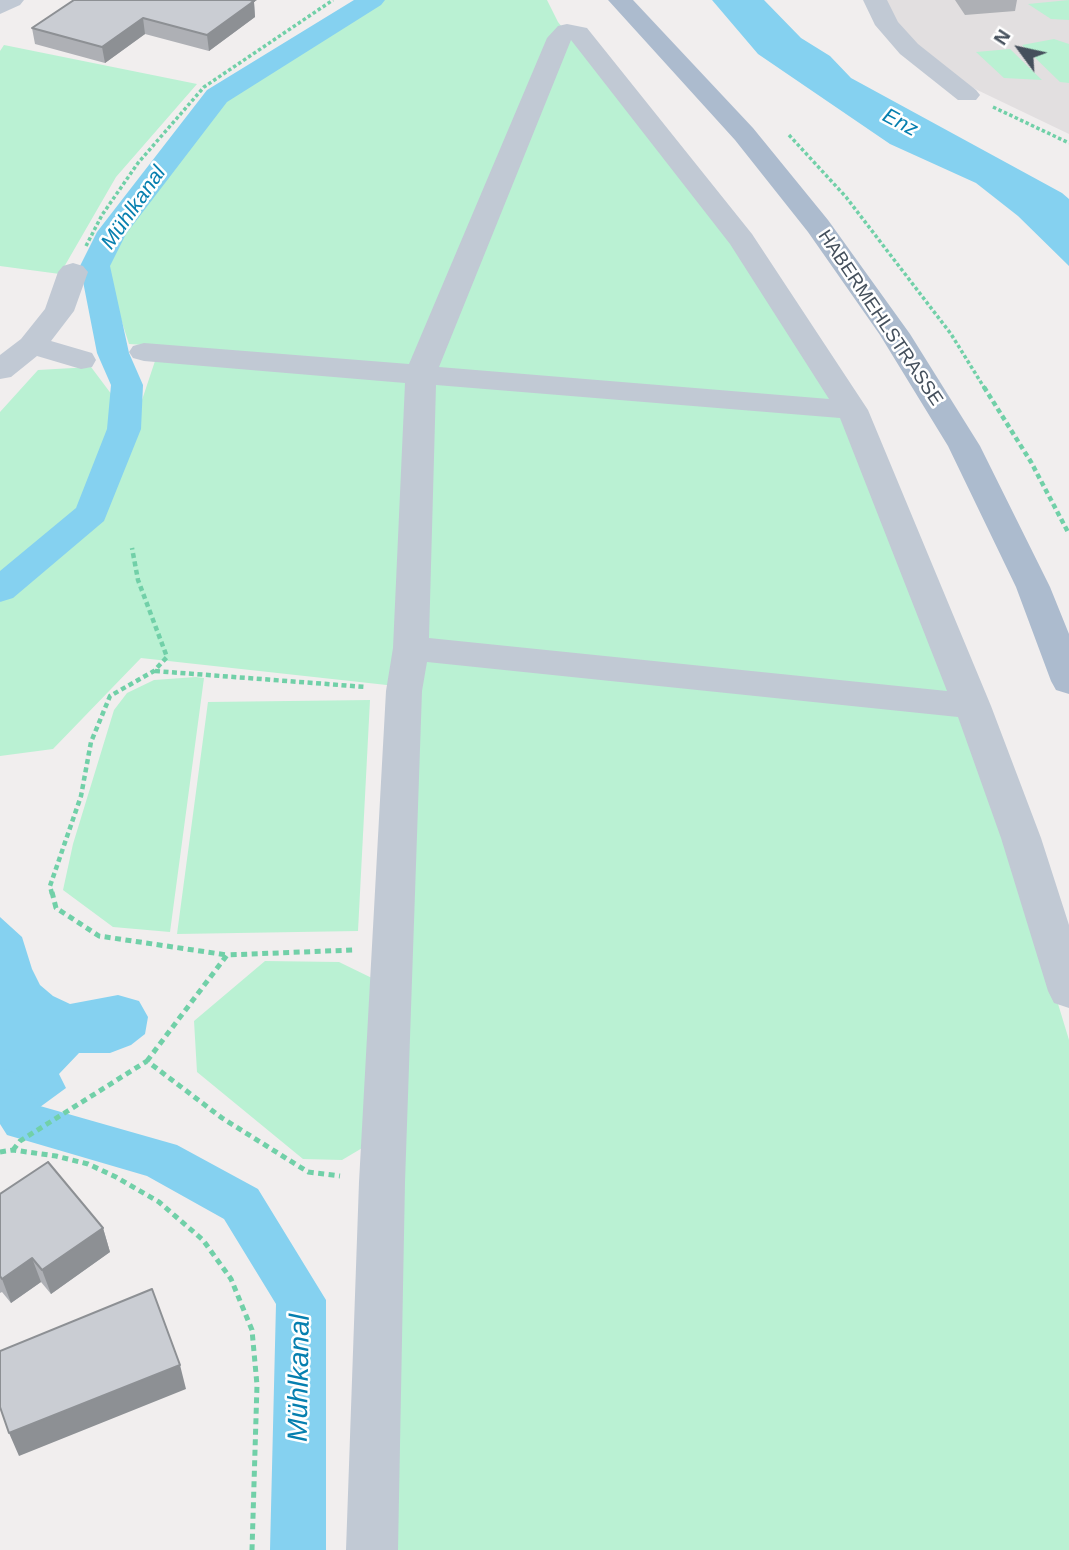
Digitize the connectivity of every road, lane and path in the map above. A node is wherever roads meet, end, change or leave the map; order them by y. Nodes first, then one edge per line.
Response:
1 (12, 0) edge
2 (333, 0) edge
3 (620, 0) edge
4 (875, 0) edge
5 (0, 8) edge
6 (967, 94) joint
7 (1069, 143) edge
8 (73, 272) joint
9 (32, 345) junction
10 (144, 352) dead end
11 (81, 360) dead end
12 (0, 370) edge
13 (421, 373) junction
14 (852, 410) junction
15 (132, 548) dead end
16 (411, 648) junction
17 (154, 671) junction
18 (1069, 681) edge
19 (404, 691) junction
20 (972, 706) junction
21 (392, 949) junction
22 (228, 955) junction
23 (1069, 991) edge
24 (147, 1061) junction
25 (13, 1150) junction
26 (0, 1153) edge
27 (382, 1182) junction
28 (252, 1550) edge
29 (372, 1550) edge

1 - 5 street
2 - 8 path
3 - 18 main road, HABERMEHLSTRASSE
4 - 6 street
6 - 7 path
8 - 9 street
9 - 11 street
9 - 12 street
10 - 13 street
13 - 14 street
13 - 14 street
13 - 16 street
14 - 20 street
15 - 17 path
16 - 19 street
16 - 20 street
17 - 19 path
17 - 22 path
19 - 21 street
20 - 23 street
21 - 22 path
21 - 27 street
22 - 24 path
24 - 25 path
24 - 27 path
25 - 26 path
25 - 28 path
27 - 29 street

